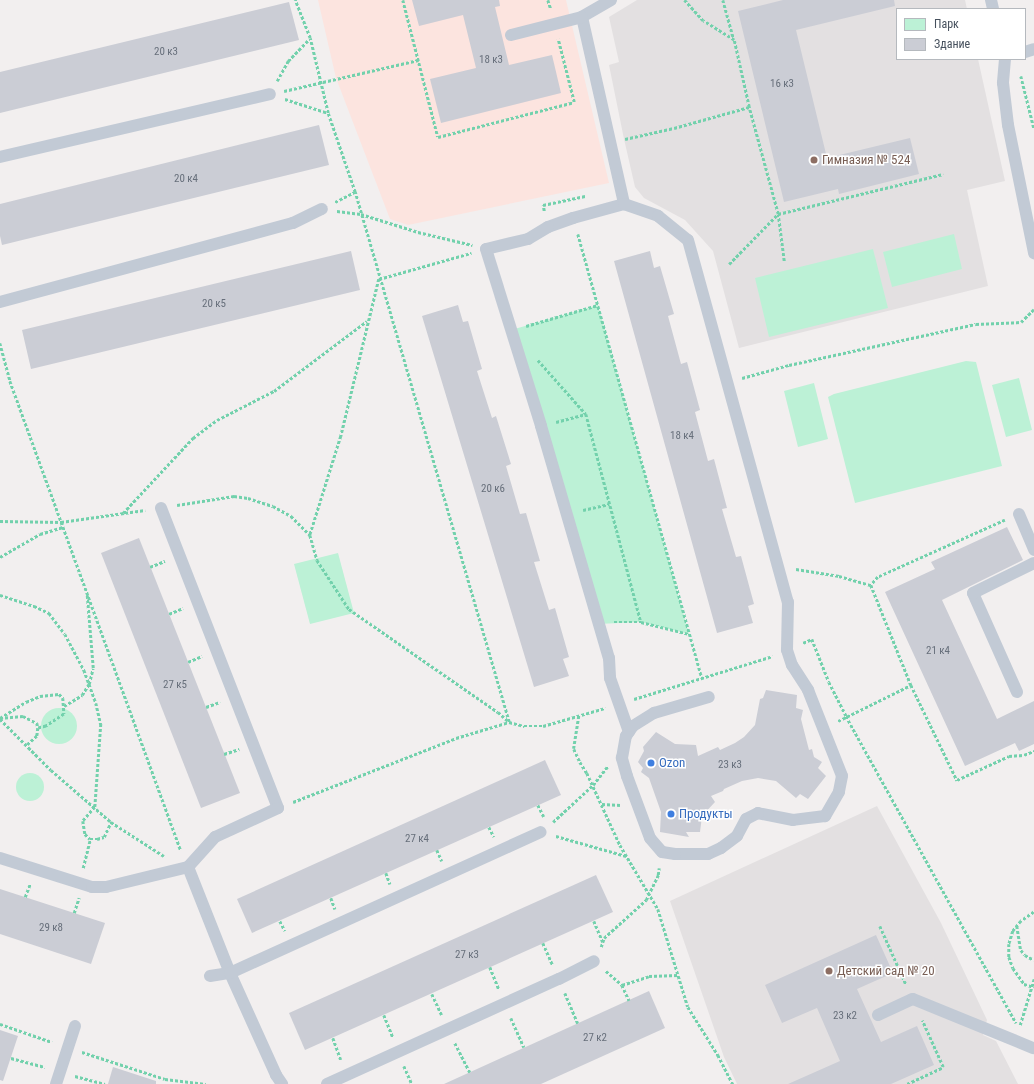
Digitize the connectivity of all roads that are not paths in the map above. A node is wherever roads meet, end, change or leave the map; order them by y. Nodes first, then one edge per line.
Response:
1 (611, 0) edge
2 (582, 17) junction
3 (511, 35) dead end
4 (1005, 60) edge
5 (270, 94) road end
6 (0, 157) edge
7 (624, 204) junction
8 (322, 209) road end
9 (1034, 253) edge
10 (0, 302) edge
11 (160, 508) road end
12 (1019, 514) road end
13 (1034, 550) edge
14 (1034, 563) edge
15 (1017, 692) dead end
16 (709, 697) dead end
17 (628, 732) junction
18 (541, 832) road end
19 (0, 858) edge
20 (188, 867) junction
21 (594, 961) road end
22 (230, 973) junction
23 (210, 976) dead end
24 (878, 1015) dead end
25 (75, 1026) dead end
26 (1034, 1049) edge
27 (56, 1084) edge
28 (282, 1084) edge
29 (327, 1084) edge

1 - 2 lane
2 - 3 lane
2 - 7 lane
4 - 9 lane
5 - 6 lane
7 - 17 lane
7 - 17 lane
8 - 10 lane
11 - 20 lane
12 - 13 lane
14 - 15 lane
16 - 17 lane
18 - 22 lane
19 - 20 lane
20 - 22 lane
21 - 29 lane
22 - 23 lane
22 - 28 lane
24 - 26 lane
25 - 27 lane

